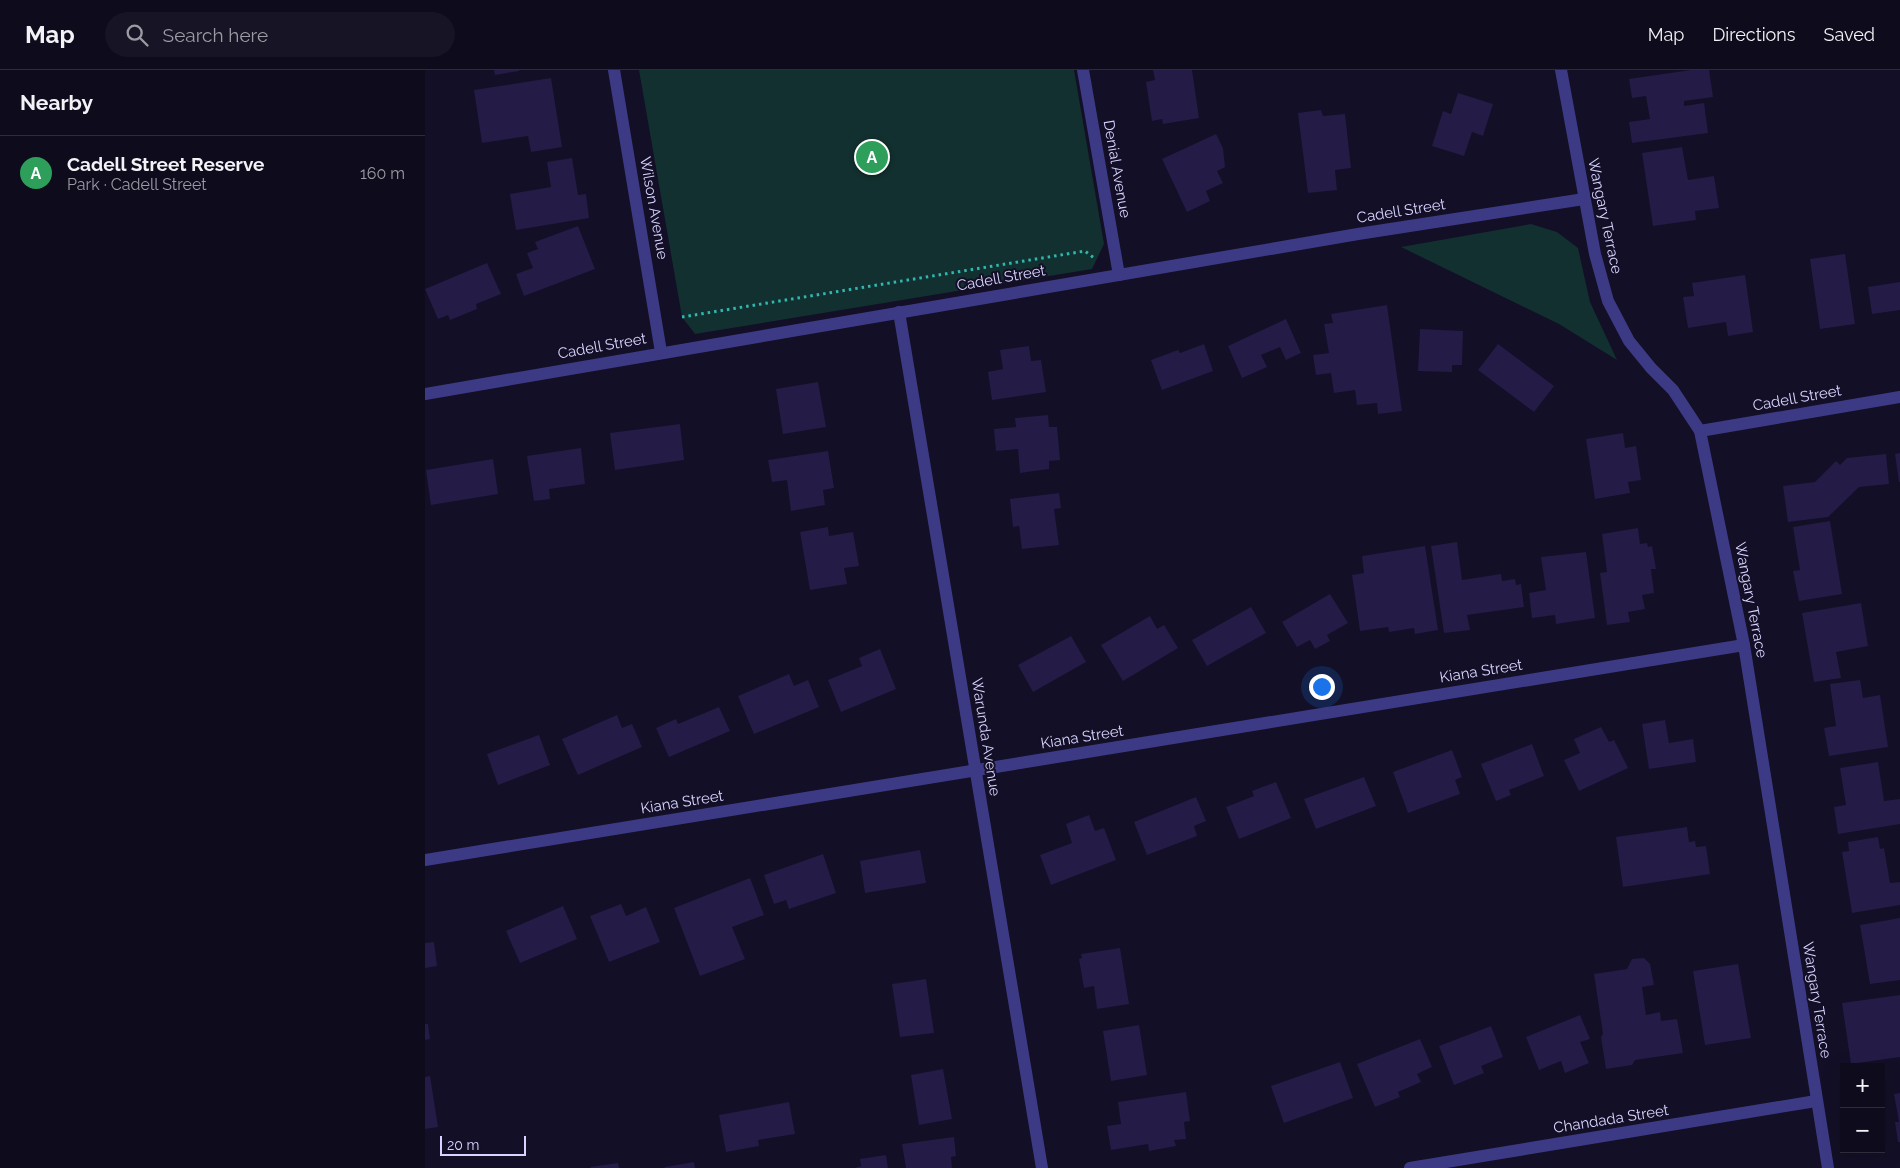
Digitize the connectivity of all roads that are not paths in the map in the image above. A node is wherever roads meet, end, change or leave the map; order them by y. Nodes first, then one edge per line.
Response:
1 (614, 70) edge
2 (1083, 70) edge
3 (1561, 70) edge
4 (1584, 199) junction
5 (1119, 274) junction
6 (899, 312) junction
7 (661, 352) junction
8 (425, 394) edge
9 (1900, 397) edge
10 (1700, 431) junction
11 (1744, 645) junction
12 (975, 771) junction
13 (425, 860) edge
14 (1816, 1101) junction
15 (1042, 1168) edge
16 (1410, 1168) edge
17 (1828, 1168) edge

1 - 7 street, Wilson Avenue
2 - 5 street, Denial Avenue
3 - 4 street, Wangary Terrace
4 - 5 street, Cadell Street
4 - 10 street, Wangary Terrace
5 - 6 street, Cadell Street
6 - 7 street, Cadell Street
6 - 12 street, Warunda Avenue
7 - 8 street, Cadell Street
9 - 10 street, Cadell Street
10 - 11 street, Wangary Terrace
11 - 12 street, Kiana Street
11 - 14 street, Wangary Terrace
12 - 13 street, Kiana Street
12 - 15 street, Warunda Avenue
14 - 16 street, Chandada Street
14 - 17 street, Wangary Terrace

